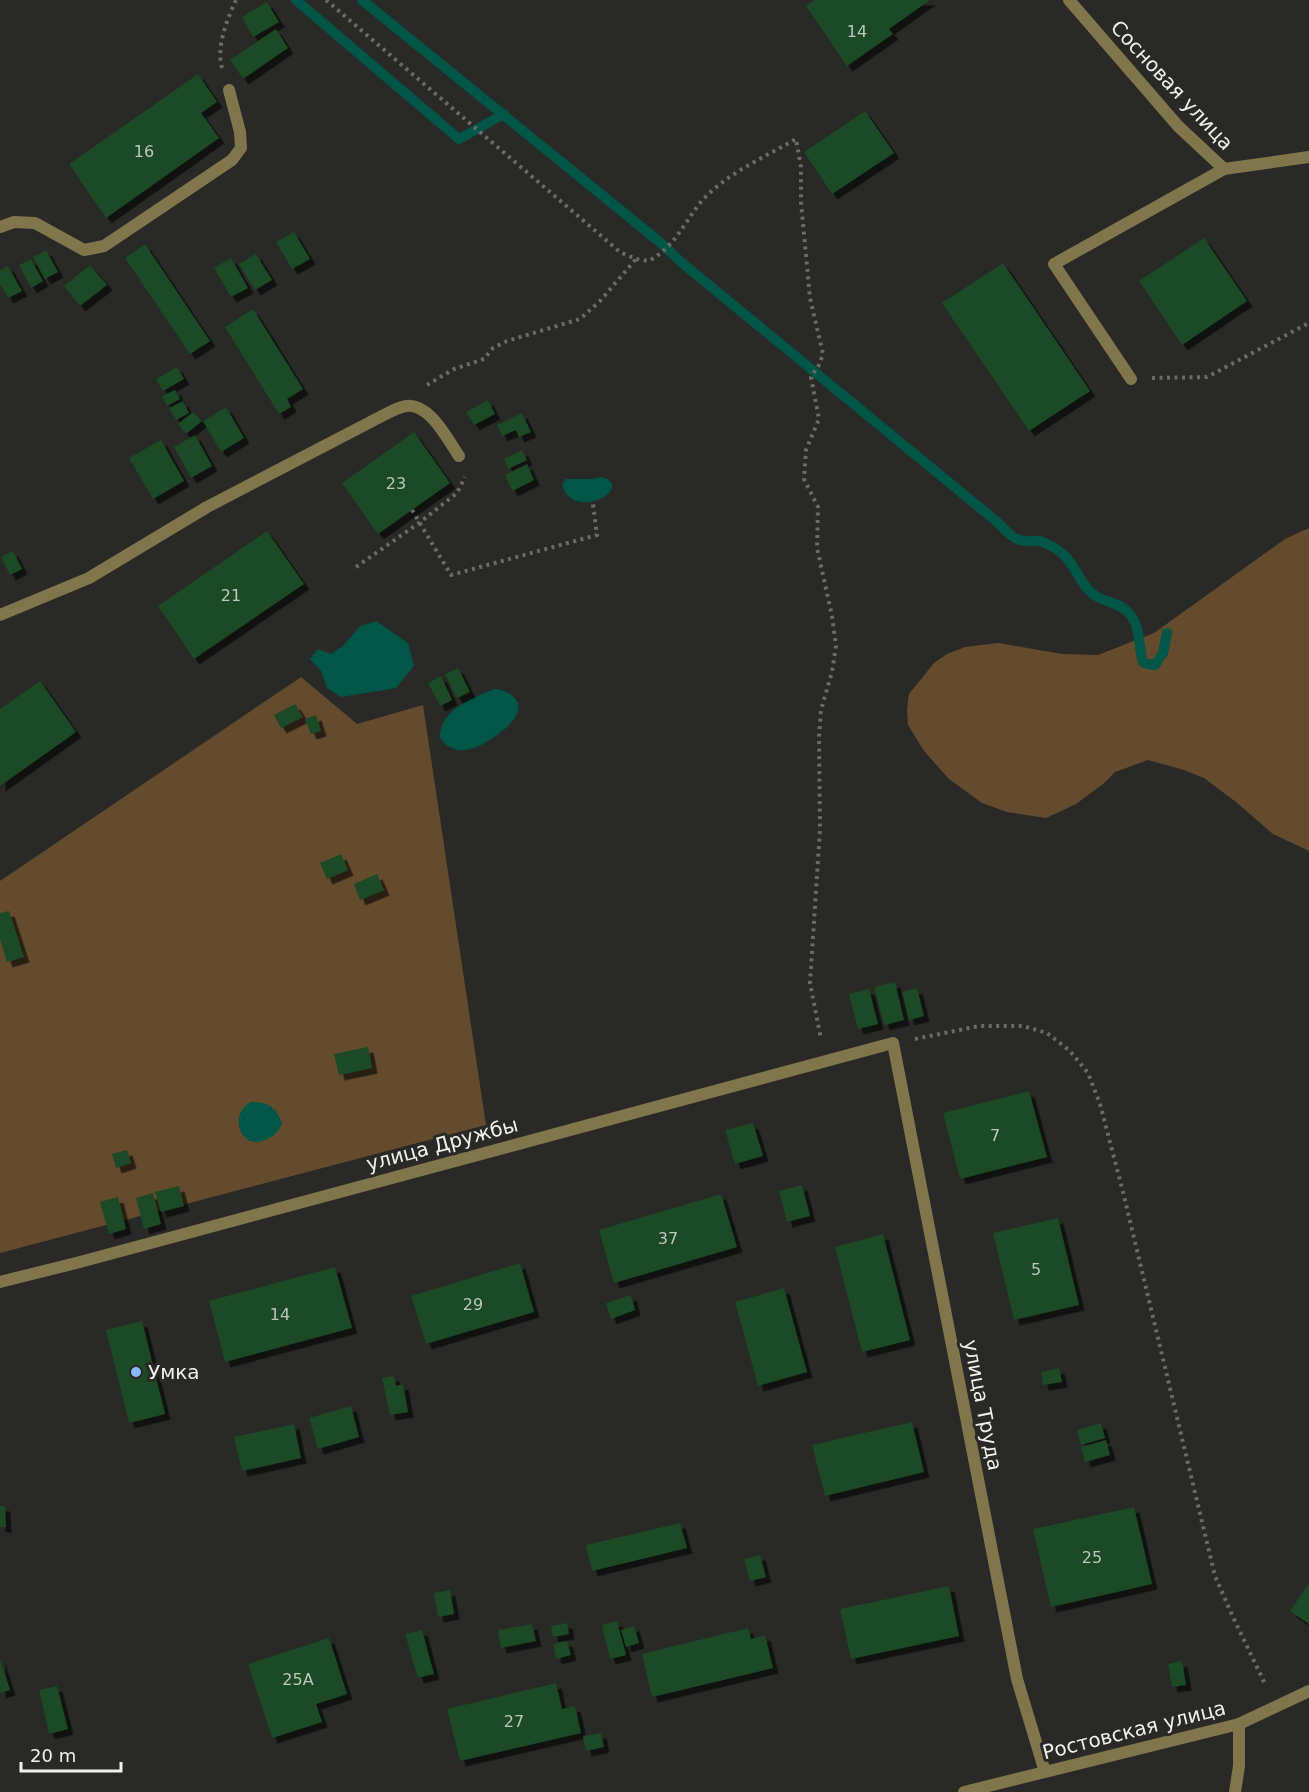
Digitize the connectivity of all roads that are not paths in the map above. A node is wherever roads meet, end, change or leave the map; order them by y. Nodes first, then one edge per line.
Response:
1 (1069, 0) edge
2 (229, 90) road end
3 (1309, 157) edge
4 (1224, 169) junction
5 (0, 226) edge
6 (1131, 379) road end
7 (459, 456) road end
8 (0, 615) edge
9 (894, 1043) joint
10 (0, 1282) edge
11 (1309, 1691) edge
12 (1239, 1724) junction
13 (1045, 1772) junction
14 (964, 1792) edge
15 (1235, 1792) edge

1 - 4 street, Сосновая улица
2 - 5 street
3 - 4 street
4 - 6 street
7 - 8 street
9 - 10 street, улица Дружбы
9 - 13 street, улица Труда
11 - 12 street, Ростовская улица
12 - 13 street, Ростовская улица
12 - 15 street
13 - 14 street, Ростовская улица

